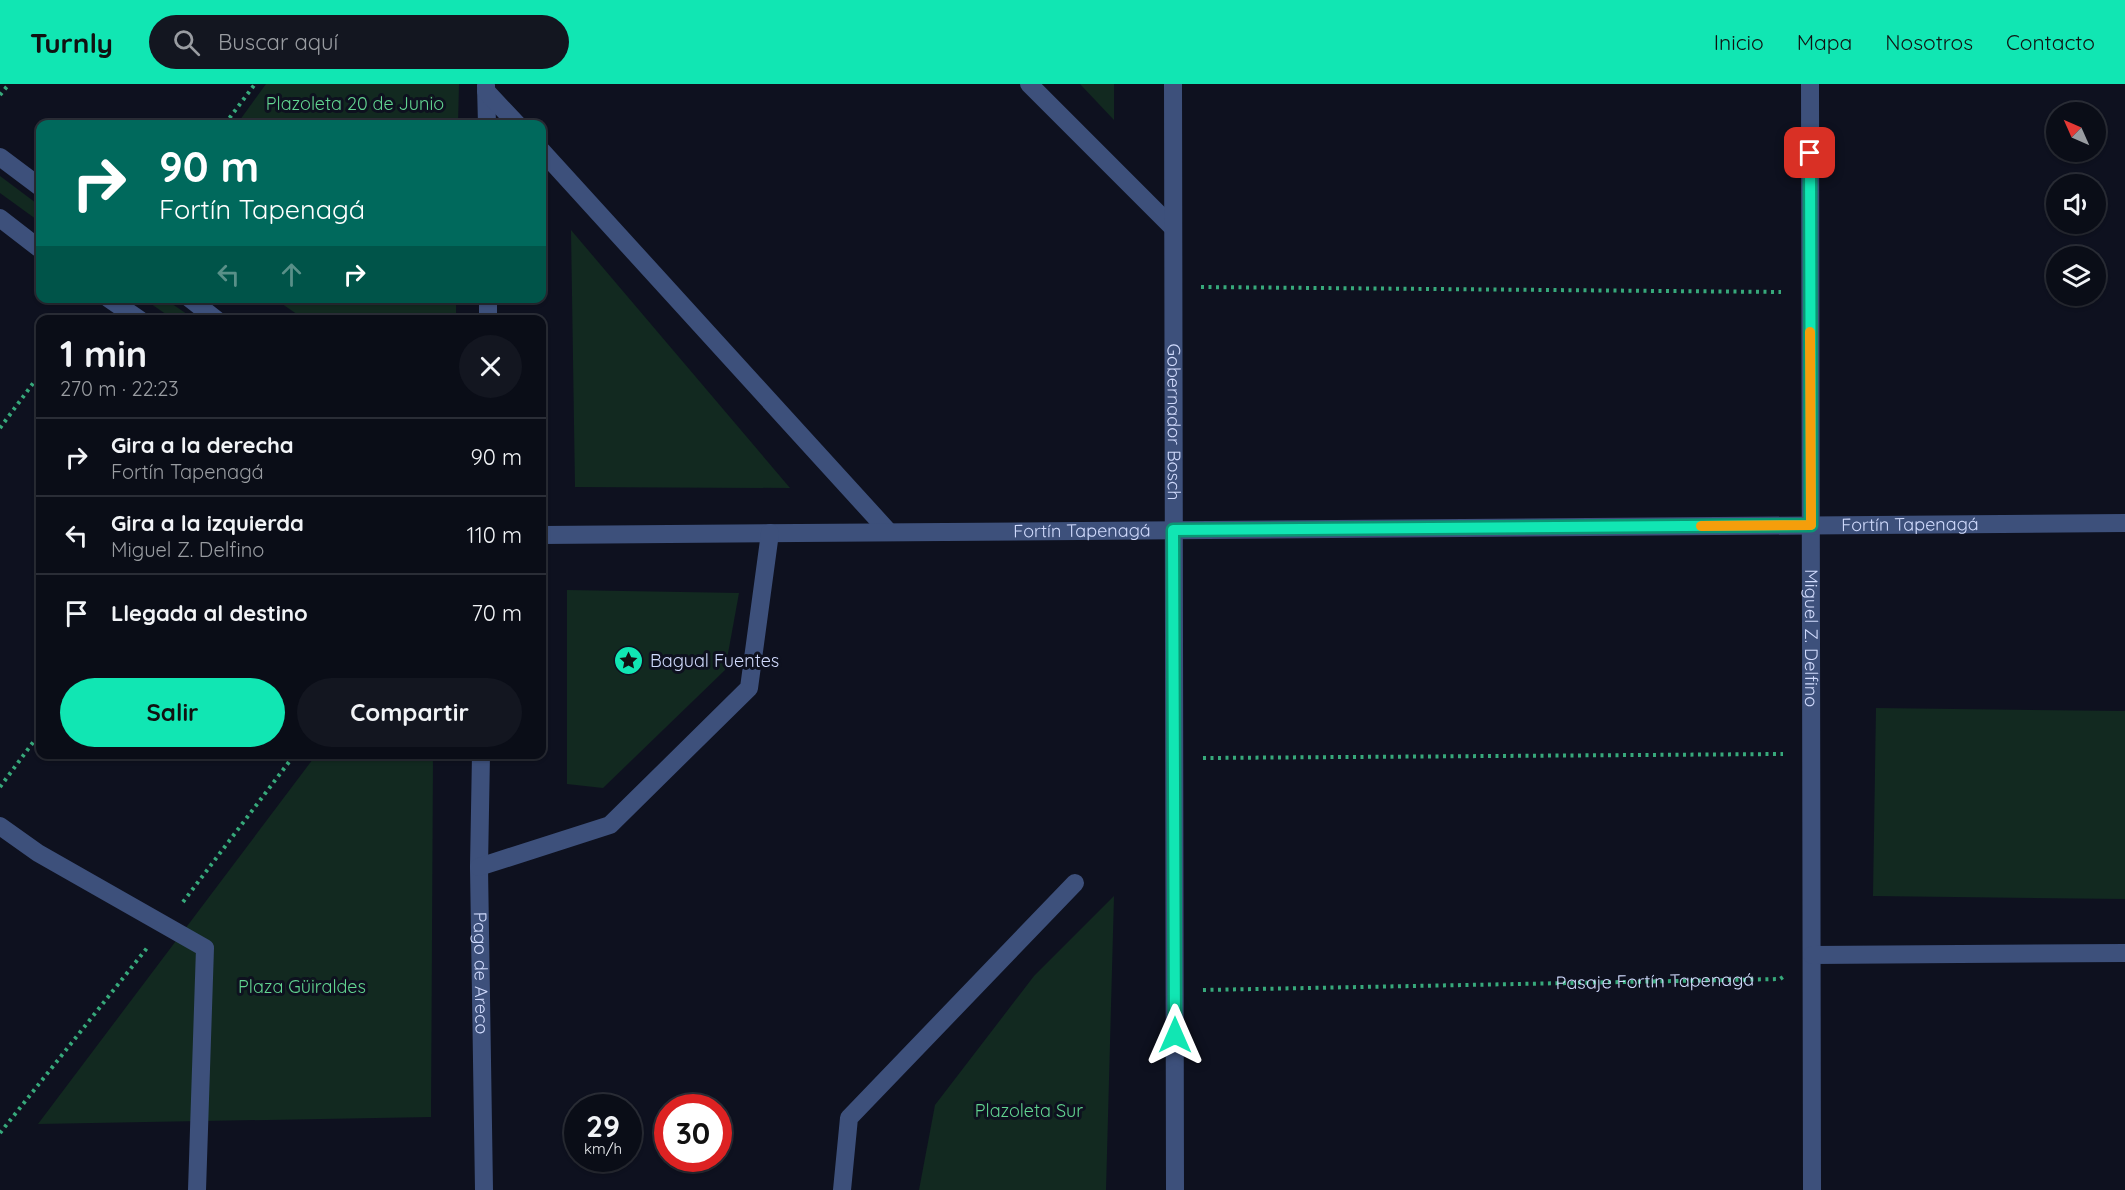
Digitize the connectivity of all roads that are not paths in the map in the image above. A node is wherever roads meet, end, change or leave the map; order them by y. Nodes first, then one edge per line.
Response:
1 (1029, 84) edge
2 (1173, 84) edge
3 (1810, 84) edge
4 (486, 88) edge
5 (487, 120) edge
6 (514, 120) edge
7 (546, 155) edge
8 (0, 157) edge
9 (36, 184) edge
10 (0, 218) edge
11 (1173, 228) junction
12 (36, 246) edge
13 (115, 303) edge
14 (195, 303) edge
15 (133, 315) edge
16 (211, 315) edge
17 (2125, 523) edge
18 (1811, 525) junction
19 (1173, 530) junction
20 (889, 532) junction
21 (771, 533) junction
22 (546, 535) edge
23 (481, 759) edge
24 (0, 826) edge
25 (479, 867) junction
26 (1075, 883) dead end
27 (2125, 952) edge
28 (1812, 955) junction
29 (196, 1190) edge
30 (484, 1190) edge
31 (842, 1190) edge
32 (1175, 1190) edge
33 (1812, 1190) edge

1 - 11 street
2 - 11 street, Gobernador Bosch
3 - 18 street, Miguel Z. Delfino
4 - 5 street
4 - 6 street
7 - 20 street
8 - 9 street
10 - 12 street
11 - 19 street, Gobernador Bosch
13 - 15 street
14 - 16 street
17 - 18 street, Fortín Tapenagá
18 - 19 street, Fortín Tapenagá
18 - 28 street, Miguel Z. Delfino
19 - 20 street, Fortín Tapenagá
19 - 32 street, Gobernador Bosch
20 - 21 street, Fortín Tapenagá
21 - 22 street, Fortín Tapenagá
21 - 25 street
23 - 25 street, Pago de Areco
24 - 29 street
25 - 30 street, Pago de Areco
26 - 31 street
27 - 28 street
28 - 33 street, Miguel Z. Delfino

